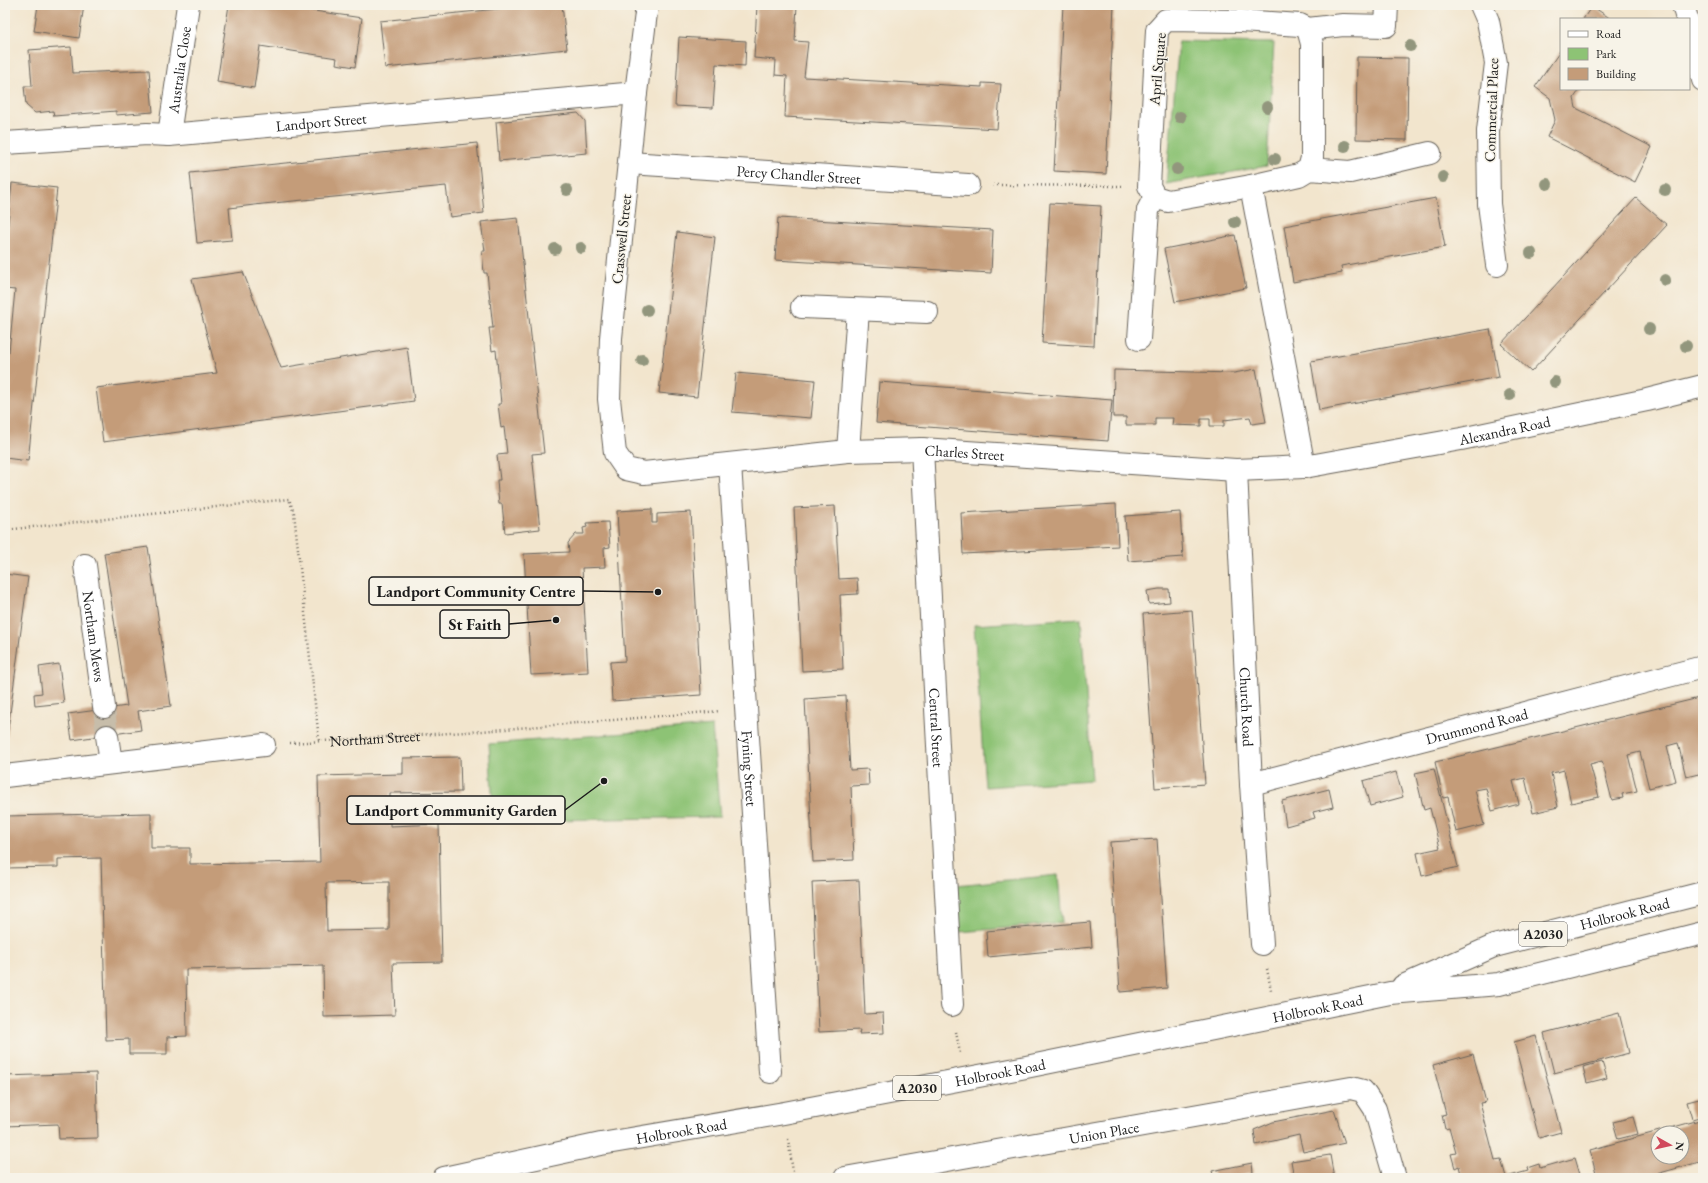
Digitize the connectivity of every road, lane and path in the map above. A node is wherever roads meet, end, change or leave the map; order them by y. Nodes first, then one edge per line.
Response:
1 (188, 5) edge
2 (647, 5) edge
3 (1386, 5) edge
4 (1481, 5) edge
5 (1683, 5) edge
6 (1162, 13) edge
7 (1687, 18) edge
8 (1308, 29) junction
9 (1690, 30) edge
10 (1703, 80) edge
11 (636, 93) junction
12 (169, 135) junction
13 (5, 143) edge
14 (1430, 153) dead end
15 (630, 163) junction
16 (1309, 170) junction
17 (968, 185) joint
18 (1251, 186) junction
19 (1152, 192) junction
20 (1497, 265) dead end
21 (802, 307) dead end
22 (858, 310) junction
23 (927, 312) dead end
24 (1139, 339) dead end
25 (1703, 386) edge
26 (922, 449) junction
27 (848, 451) junction
28 (730, 464) junction
29 (1304, 467) junction
30 (626, 469) joint
31 (1236, 470) junction
32 (5, 530) edge
33 (85, 565) dead end
34 (1703, 667) edge
35 (104, 707) tunnel mouth
36 (746, 708) junction
37 (108, 736) tunnel mouth
38 (319, 740) junction
39 (264, 745) joint
40 (111, 762) junction
41 (5, 776) edge
42 (1251, 784) junction
43 (1703, 893) edge
44 (1703, 933) edge
45 (1262, 944) joint
46 (1390, 992) junction
47 (952, 1005) joint
48 (1276, 1016) junction
49 (770, 1072) dead end
50 (964, 1079) junction
51 (784, 1113) junction
52 (444, 1178) edge
53 (794, 1178) edge
54 (845, 1178) edge
55 (1395, 1178) edge

1 - 12 street, Australia Close
2 - 11 street, Crasswell Street
3 - 8 street
4 - 20 street, Commercial Place
5 - 7 street
6 - 8 street, April Square
6 - 19 street, April Square
8 - 16 street
9 - 10 street
11 - 12 street, Landport Street
11 - 15 street, Crasswell Street
12 - 13 street, Landport Street
14 - 16 street
15 - 17 street, Percy Chandler Street
15 - 30 street, Crasswell Street
16 - 18 street
17 - 19 path
18 - 19 street
18 - 29 street
19 - 24 street, April Square
21 - 22 street
22 - 23 street
22 - 27 street
25 - 29 street, Alexandra Road
26 - 27 street, Charles Street
26 - 31 street, Charles Street
26 - 47 street, Central Street
27 - 28 street, Charles Street
28 - 30 street, Charles Street
28 - 36 street, Fyning Street
29 - 31 street, Charles Street
31 - 42 street, Church Road
32 - 38 path
33 - 35 street, Northam Mews
34 - 42 street, Drummond Road
36 - 38 path, Northam Street
36 - 49 street, Fyning Street
37 - 40 street
38 - 39 path, Northam Street
39 - 40 street
40 - 41 street
42 - 45 street, Church Road
43 - 46 street, Holbrook Road / A2030
44 - 46 street, Holbrook Road / A2030
45 - 48 path
46 - 48 street, Holbrook Road / A2030
47 - 50 path
48 - 50 street, Holbrook Road / A2030
50 - 51 street, Holbrook Road / A2030
51 - 52 street, Holbrook Road / A2030
51 - 53 path
54 - 55 street, Union Place

